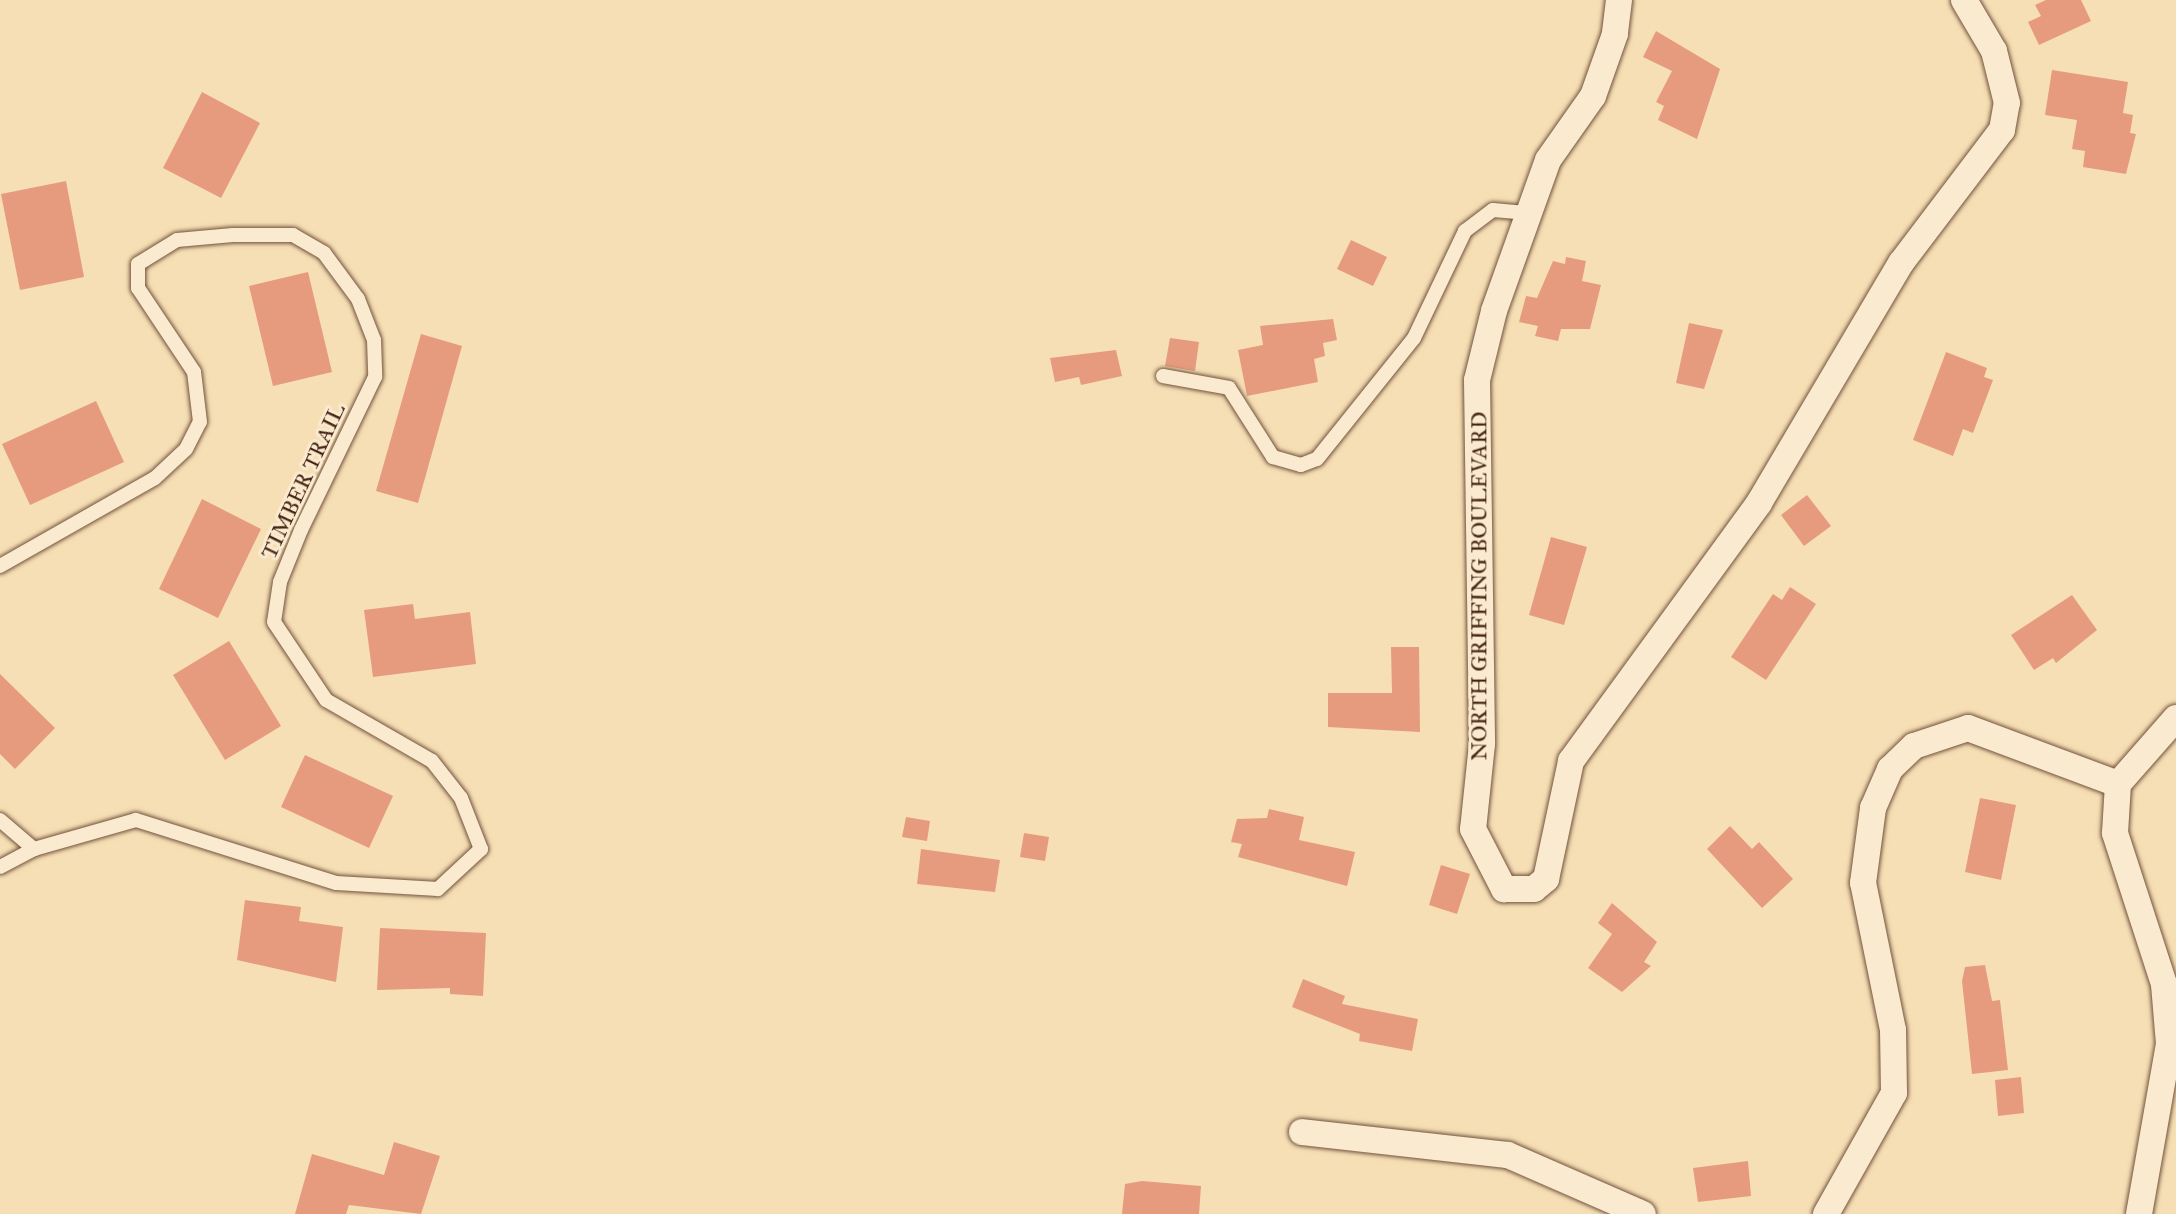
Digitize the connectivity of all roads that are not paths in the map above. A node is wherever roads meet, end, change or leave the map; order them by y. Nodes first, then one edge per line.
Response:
1 (1619, 0) edge
2 (1964, 0) edge
3 (1529, 213) junction
4 (1163, 376) dead end
5 (0, 566) edge
6 (2176, 718) edge
7 (2118, 784) junction
8 (0, 820) edge
9 (34, 849) junction
10 (0, 867) edge
11 (1302, 1132) dead end
12 (1643, 1214) edge
13 (1826, 1214) edge
14 (2139, 1214) edge

1 - 3 street, NORTH GRIFFING BOULEVARD
2 - 3 street, NORTH GRIFFING BOULEVARD
3 - 4 lane
5 - 9 lane, TIMBER TRAIL
6 - 7 street
7 - 13 street
7 - 14 street
8 - 9 lane
9 - 10 lane, TIMBER TRAIL
11 - 12 street

